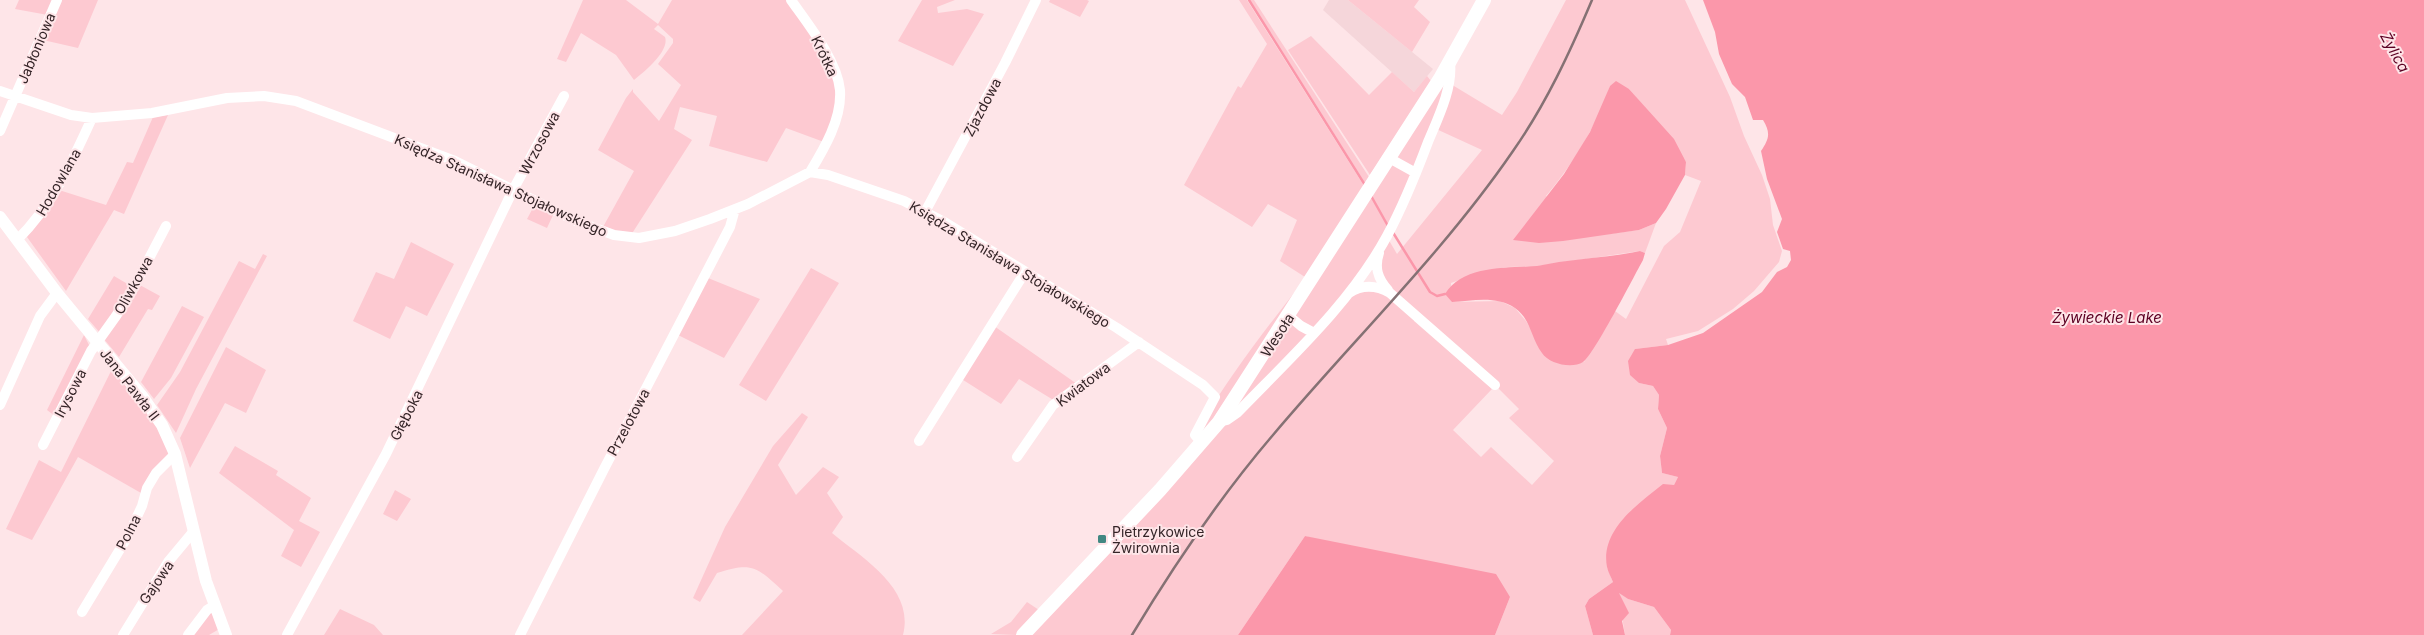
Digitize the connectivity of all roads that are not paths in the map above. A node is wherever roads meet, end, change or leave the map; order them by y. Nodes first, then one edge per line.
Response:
1 (57, 0) edge
2 (791, 0) edge
3 (1036, 0) edge
4 (1484, 0) edge
5 (1450, 62) junction
6 (0, 91) edge
7 (564, 96) dead end
8 (15, 97) junction
9 (92, 118) junction
10 (0, 130) edge
11 (1389, 158) junction
12 (810, 172) junction
13 (1416, 173) junction
14 (513, 190) junction
15 (735, 209) junction
16 (925, 212) junction
17 (0, 217) edge
18 (166, 226) dead end
19 (17, 240) junction
20 (1384, 241) junction
21 (1025, 272) junction
22 (57, 293) junction
23 (1390, 293) junction
24 (1346, 295) junction
25 (1289, 316) junction
26 (1314, 333) junction
27 (97, 342) junction
28 (1139, 342) junction
29 (1495, 385) dead end
30 (0, 405) edge
31 (1219, 422) junction
32 (919, 441) dead end
33 (1202, 443) junction
34 (44, 445) dead end
35 (175, 454) junction
36 (1017, 457) dead end
37 (193, 532) junction
38 (215, 605) junction
39 (82, 612) dead end
40 (124, 635) edge
41 (188, 635) edge
42 (226, 635) edge
43 (287, 635) edge
44 (520, 635) edge
45 (1023, 635) edge

1 - 8 street, Jabłoniowa
2 - 12 street, Krótka
3 - 16 street, Zjazdowa
4 - 5 main road, Wesoła
5 - 11 main road, Wesoła
5 - 13 street
6 - 8 street, Księdza Stanisława Stojałowskiego
7 - 14 street, Wrzosowa
8 - 9 street, Księdza Stanisława Stojałowskiego
8 - 10 street, Jabłoniowa
9 - 14 street, Księdza Stanisława Stojałowskiego
9 - 19 street, Hodowlana
11 - 13 street
11 - 25 main road, Wesoła
12 - 15 street, Księdza Stanisława Stojałowskiego
12 - 16 street, Księdza Stanisława Stojałowskiego
13 - 20 street
14 - 15 street, Księdza Stanisława Stojałowskiego
14 - 43 street, Głęboka
15 - 44 street, Przelotowa
16 - 21 street, Księdza Stanisława Stojałowskiego
17 - 19 street, Jana Pawła II
18 - 27 street, Oliwkowa
19 - 22 street, Jana Pawła II
20 - 23 street
20 - 24 street
21 - 28 street, Księdza Stanisława Stojałowskiego
21 - 32 street
22 - 27 street, Jana Pawła II
22 - 30 street
23 - 24 street
23 - 29 street
24 - 26 street
25 - 26 street
25 - 31 main road, Wesoła
26 - 31 street
27 - 34 street, Irysowa
27 - 35 street, Jana Pawła II
28 - 33 street, Księdza Stanisława Stojałowskiego
28 - 36 street, Kwiatowa
31 - 33 main road, Wesoła
33 - 45 main road, Wesoła
35 - 37 street, Jana Pawła II
35 - 39 street, Polna
37 - 38 street, Jana Pawła II
37 - 40 street, Gajowa
38 - 41 street
38 - 42 street, Jana Pawła II

